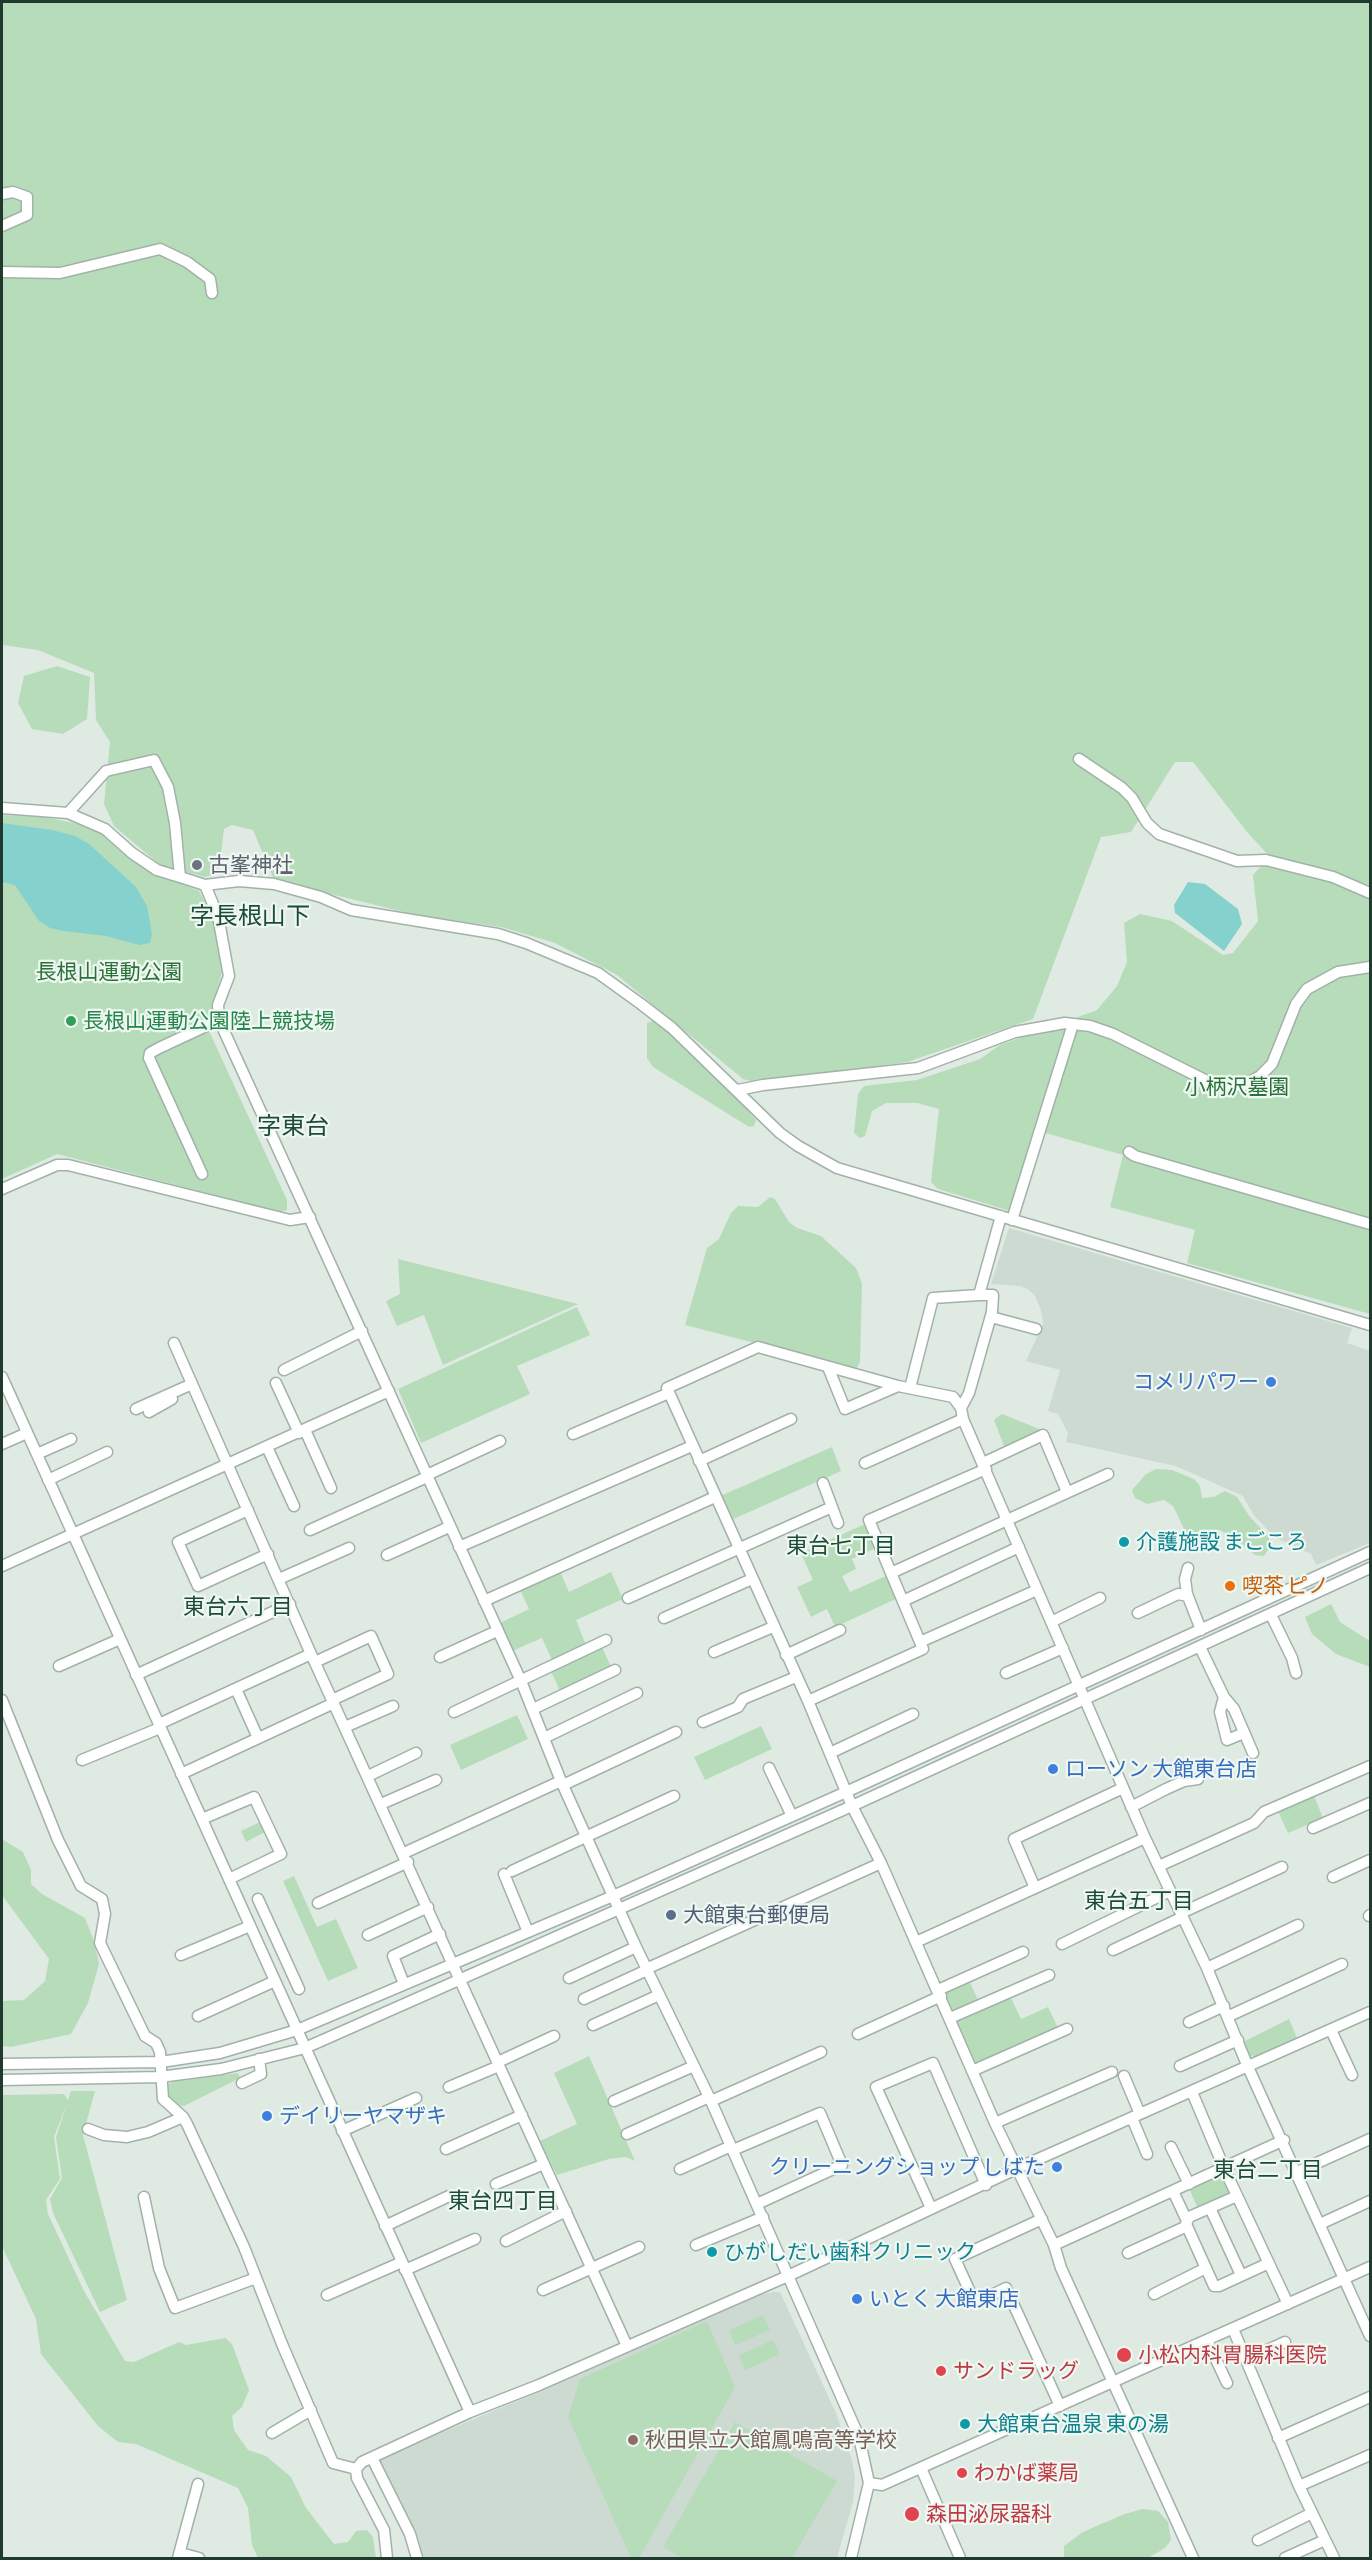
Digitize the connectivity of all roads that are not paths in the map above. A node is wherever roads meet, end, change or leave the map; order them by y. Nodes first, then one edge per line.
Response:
1 (2, 194) edge
2 (2, 226) edge
3 (2, 272) edge
4 (212, 293) dead end
5 (1079, 759) dead end
6 (2, 808) edge
7 (68, 813) junction
8 (180, 877) junction
9 (205, 885) junction
10 (1371, 893) edge
11 (1371, 967) edge
12 (219, 1020) junction
13 (1073, 1024) junction
14 (738, 1090) junction
15 (1129, 1152) dead end
16 (202, 1174) dead end
17 (2, 1189) edge
18 (1001, 1216) junction
19 (310, 1217) junction
20 (1012, 1220) junction
21 (1371, 1224) edge
22 (979, 1295) junction
23 (991, 1317) junction
24 (1371, 1325) edge
25 (1036, 1329) dead end
26 (362, 1331) junction
27 (174, 1343) dead end
28 (828, 1367) junction
29 (284, 1370) dead end
30 (2, 1377) edge
31 (276, 1383) dead end
32 (193, 1386) junction
33 (898, 1386) junction
34 (910, 1388) junction
35 (389, 1391) junction
36 (669, 1393) junction
37 (136, 1408) dead end
38 (961, 1408) junction
39 (149, 1412) dead end
40 (791, 1419) dead end
41 (963, 1419) junction
42 (302, 1431) junction
43 (27, 1433) junction
44 (573, 1434) dead end
45 (72, 1439) dead end
46 (500, 1441) dead end
47 (2, 1444) edge
48 (692, 1446) junction
49 (267, 1447) junction
50 (107, 1452) dead end
51 (37, 1454) junction
52 (699, 1461) junction
53 (865, 1463) dead end
54 (228, 1465) junction
55 (985, 1466) junction
56 (1108, 1474) dead end
57 (427, 1476) junction
58 (48, 1479) junction
59 (823, 1483) dead end
60 (331, 1488) dead end
61 (1066, 1492) junction
62 (715, 1497) junction
63 (294, 1506) dead end
64 (832, 1507) junction
65 (248, 1510) junction
66 (1006, 1519) junction
67 (838, 1523) dead end
68 (449, 1527) junction
69 (310, 1530) dead end
70 (73, 1536) junction
71 (459, 1547) junction
72 (1018, 1547) junction
73 (350, 1548) dead end
74 (738, 1550) junction
75 (1371, 1552) edge
76 (268, 1554) junction
77 (387, 1555) dead end
78 (2, 1566) edge
79 (1188, 1568) dead end
80 (1371, 1568) edge
81 (891, 1573) junction
82 (279, 1579) junction
83 (752, 1579) junction
84 (1037, 1590) junction
85 (1188, 1596) junction
86 (628, 1598) dead end
87 (1100, 1598) dead end
88 (484, 1601) junction
89 (903, 1601) junction
90 (291, 1604) junction
91 (1138, 1612) dead end
92 (1271, 1615) junction
93 (664, 1618) dead end
94 (1051, 1622) junction
95 (774, 1627) junction
96 (497, 1630) junction
97 (840, 1630) dead end
98 (1201, 1630) junction
99 (120, 1639) junction
100 (606, 1640) dead end
101 (920, 1642) junction
102 (1200, 1647) junction
103 (1063, 1648) junction
104 (714, 1652) dead end
105 (786, 1655) junction
106 (440, 1657) dead end
107 (313, 1658) junction
108 (59, 1666) dead end
109 (615, 1670) dead end
110 (1006, 1672) dead end
111 (1296, 1673) dead end
112 (136, 1675) junction
113 (796, 1677) junction
114 (521, 1681) junction
115 (1080, 1687) junction
116 (236, 1689) junction
117 (637, 1693) dead end
118 (1224, 1698) junction
119 (1085, 1699) junction
120 (2, 1700) edge
121 (333, 1701) junction
122 (808, 1701) junction
123 (393, 1706) dead end
124 (533, 1709) junction
125 (454, 1712) dead end
126 (913, 1714) dead end
127 (703, 1722) dead end
128 (159, 1726) junction
129 (345, 1727) junction
130 (676, 1732) dead end
131 (1244, 1733) junction
132 (258, 1738) junction
133 (544, 1738) junction
134 (416, 1753) dead end
135 (830, 1753) junction
136 (1253, 1753) dead end
137 (82, 1760) dead end
138 (1371, 1766) edge
139 (770, 1768) dead end
140 (181, 1774) junction
141 (368, 1776) junction
142 (1198, 1779) dead end
143 (436, 1780) dead end
144 (562, 1783) junction
145 (1123, 1788) junction
146 (846, 1792) junction
147 (674, 1796) dead end
148 (1371, 1803) edge
149 (381, 1804) junction
150 (852, 1806) junction
151 (1131, 1807) junction
152 (792, 1816) junction
153 (202, 1819) junction
154 (1313, 1828) dead end
155 (586, 1836) junction
156 (1145, 1838) junction
157 (406, 1858) junction
158 (1371, 1860) edge
159 (881, 1863) junction
160 (1159, 1866) junction
161 (1282, 1868) dead end
162 (1333, 1877) dead end
163 (229, 1879) junction
164 (1035, 1888) junction
165 (1170, 1891) junction
166 (613, 1896) junction
167 (258, 1899) dead end
168 (318, 1902) dead end
169 (428, 1907) junction
170 (620, 1911) junction
171 (1182, 1915) junction
172 (1298, 1924) dead end
173 (250, 1926) junction
174 (528, 1932) junction
175 (440, 1934) junction
176 (368, 1935) dead end
177 (278, 1941) junction
178 (916, 1942) junction
179 (1062, 1944) dead end
180 (636, 1947) junction
181 (261, 1949) junction
182 (1113, 1950) dead end
183 (1023, 1952) dead end
184 (181, 1955) dead end
185 (454, 1963) junction
186 (1342, 1964) dead end
187 (1208, 1968) junction
188 (647, 1969) junction
189 (1049, 1975) dead end
190 (569, 1978) dead end
191 (460, 1980) junction
192 (275, 1981) junction
193 (404, 1984) junction
194 (299, 1989) dead end
195 (939, 1993) junction
196 (659, 1995) junction
197 (584, 1999) dead end
198 (1226, 2011) junction
199 (1371, 2012) edge
200 (198, 2016) dead end
201 (950, 2018) junction
202 (1189, 2022) dead end
203 (593, 2025) dead end
204 (1067, 2029) dead end
205 (297, 2030) junction
206 (1331, 2030) junction
207 (858, 2034) dead end
208 (554, 2036) dead end
209 (1238, 2040) junction
210 (305, 2048) junction
211 (821, 2052) dead end
212 (259, 2059) junction
213 (161, 2062) junction
214 (2, 2064) edge
215 (499, 2064) junction
216 (694, 2066) junction
217 (1180, 2066) dead end
218 (1248, 2067) junction
219 (972, 2071) junction
220 (1112, 2072) dead end
221 (1352, 2075) dead end
222 (1124, 2076) dead end
223 (160, 2077) junction
224 (2, 2080) edge
225 (242, 2083) dead end
226 (449, 2087) dead end
227 (1192, 2092) junction
228 (416, 2098) dead end
229 (710, 2099) junction
230 (614, 2101) dead end
231 (522, 2115) junction
232 (1136, 2116) junction
233 (183, 2117) junction
234 (995, 2123) junction
235 (88, 2129) dead end
236 (342, 2131) junction
237 (627, 2134) dead end
238 (1371, 2139) edge
239 (1284, 2140) junction
240 (1171, 2147) dead end
241 (732, 2148) junction
242 (446, 2149) dead end
243 (1147, 2154) dead end
244 (544, 2164) junction
245 (1018, 2168) junction
246 (1224, 2168) junction
247 (680, 2169) dead end
248 (1297, 2172) junction
249 (496, 2184) dead end
250 (1189, 2184) junction
251 (986, 2185) junction
252 (1173, 2191) junction
253 (449, 2196) dead end
254 (1237, 2196) junction
255 (144, 2197) dead end
256 (1371, 2201) edge
257 (757, 2204) junction
258 (931, 2208) junction
259 (1210, 2208) junction
260 (566, 2211) junction
261 (763, 2217) junction
262 (1041, 2219) junction
263 (1187, 2224) junction
264 (1320, 2224) junction
265 (385, 2226) junction
266 (475, 2239) dead end
267 (506, 2241) dead end
268 (696, 2245) dead end
269 (1054, 2245) junction
270 (639, 2247) dead end
271 (1128, 2253) dead end
272 (1269, 2263) junction
273 (404, 2266) junction
274 (1371, 2267) edge
275 (592, 2268) junction
276 (1206, 2268) junction
277 (788, 2276) junction
278 (1241, 2276) junction
279 (256, 2278) junction
280 (1344, 2279) junction
281 (543, 2290) dead end
282 (1154, 2294) dead end
283 (327, 2295) dead end
284 (1288, 2304) junction
285 (1233, 2329) junction
286 (1371, 2336) edge
287 (1208, 2340) junction
288 (1285, 2342) dead end
289 (627, 2346) junction
290 (1246, 2360) junction
291 (1113, 2382) junction
292 (1227, 2383) dead end
293 (1371, 2397) edge
294 (1060, 2406) junction
295 (311, 2410) junction
296 (470, 2412) junction
297 (272, 2433) dead end
298 (1278, 2438) junction
299 (1371, 2455) edge
300 (372, 2458) junction
301 (921, 2468) junction
302 (356, 2469) junction
303 (869, 2483) junction
304 (198, 2484) dead end
305 (1299, 2486) junction
306 (1312, 2512) junction
307 (1258, 2540) dead end
308 (1325, 2540) junction
309 (179, 2556) edge
310 (199, 2559) edge
311 (387, 2559) edge
312 (417, 2559) edge
313 (851, 2559) edge
314 (960, 2559) edge
315 (1193, 2559) edge
316 (1285, 2559) edge
317 (1334, 2559) edge

1 - 2 street
3 - 4 street
5 - 10 street
6 - 7 street
7 - 8 street
7 - 8 street
8 - 9 street
9 - 12 street
9 - 14 street
11 - 13 street
12 - 16 street
12 - 19 street
13 - 14 street
13 - 20 street
14 - 18 street
15 - 21 street
17 - 19 street
18 - 20 street
18 - 22 street
19 - 26 street
20 - 24 street
22 - 23 street
22 - 34 street
23 - 25 street
23 - 38 street
26 - 29 street
26 - 35 street
27 - 32 street
28 - 33 street
28 - 33 street
28 - 36 street
30 - 43 street
31 - 42 street
32 - 37 street
32 - 39 street
32 - 54 street
33 - 34 street
34 - 38 street
35 - 42 street
35 - 57 street
36 - 44 street
36 - 48 street
38 - 41 street
40 - 52 street
41 - 53 street
41 - 55 street
42 - 49 street
42 - 60 street
43 - 47 street
43 - 51 street
45 - 51 street
46 - 57 street
48 - 52 street
48 - 71 street
49 - 54 street
49 - 63 street
50 - 58 street
51 - 58 street
52 - 62 street
54 - 65 street
54 - 70 street
55 - 61 street
55 - 66 street
55 - 81 street
56 - 61 street
57 - 68 street
57 - 69 street
58 - 70 street
59 - 64 street
61 - 66 street
62 - 74 street
62 - 88 street
64 - 67 street
64 - 74 street
65 - 76 street
65 - 76 street
66 - 72 street
66 - 81 street
68 - 71 street
68 - 77 street
70 - 78 street
70 - 99 street
71 - 88 street
72 - 84 street
72 - 89 street
73 - 82 street
74 - 83 street
74 - 86 street
75 - 98 street
76 - 82 street
79 - 85 street
80 - 92 street
81 - 89 street
82 - 90 street
83 - 93 street
83 - 95 street
84 - 94 street
84 - 101 street
85 - 91 street
85 - 98 street
87 - 94 street
88 - 96 street
89 - 101 street
90 - 107 street
90 - 112 street
92 - 102 street
92 - 111 street
94 - 103 street
95 - 104 street
95 - 105 street
96 - 106 street
96 - 114 street
97 - 105 street
98 - 115 street
99 - 108 street
99 - 112 street
100 - 114 street
101 - 122 street
102 - 118 street
102 - 119 street
103 - 110 street
103 - 115 street
105 - 113 street
107 - 116 street
107 - 121 street
107 - 121 street
109 - 124 street
112 - 128 street
113 - 122 street
113 - 127 street
114 - 124 street
114 - 125 street
115 - 119 street
115 - 146 street
116 - 128 street
116 - 132 street
117 - 133 street
118 - 131 street
118 - 131 street
119 - 145 street
119 - 150 street
120 - 213 street
121 - 129 street
121 - 132 street
122 - 135 street
123 - 129 street
124 - 133 street
126 - 135 street
128 - 137 street
128 - 140 street
129 - 141 street
130 - 144 street
131 - 136 street
132 - 140 street
133 - 144 street
134 - 141 street
135 - 146 street
138 - 160 street
139 - 152 street
140 - 153 street
141 - 149 street
142 - 151 street
143 - 149 street
144 - 155 street
144 - 157 street
145 - 151 street
145 - 164 street
146 - 150 street
146 - 152 street
147 - 155 street
148 - 154 street
149 - 157 street
150 - 159 street
150 - 170 street
151 - 156 street
152 - 166 street
153 - 163 street
153 - 163 street
155 - 166 street
155 - 174 street
156 - 160 street
156 - 164 street
157 - 168 street
157 - 169 street
158 - 162 street
159 - 178 street
159 - 188 street
160 - 165 street
161 - 171 street
163 - 173 street
164 - 178 street
165 - 171 street
165 - 179 street
166 - 170 street
166 - 174 street
167 - 177 street
169 - 175 street
169 - 176 street
170 - 180 street
170 - 191 street
171 - 182 street
171 - 187 street
172 - 187 street
173 - 181 street
173 - 184 street
174 - 185 street
175 - 185 street
175 - 193 street
177 - 181 street
177 - 194 street
178 - 195 street
180 - 188 street
180 - 190 street
181 - 192 street
183 - 195 street
185 - 191 street
185 - 193 street
186 - 198 street
187 - 198 street
188 - 196 street
188 - 197 street
189 - 201 street
191 - 210 street
191 - 215 street
192 - 200 street
192 - 205 street
193 - 205 street
195 - 201 street
195 - 207 street
196 - 203 street
196 - 216 street
198 - 202 street
198 - 209 street
199 - 206 street
201 - 219 street
204 - 219 street
205 - 210 street
205 - 213 street
206 - 218 street
206 - 221 street
208 - 215 street
209 - 217 street
209 - 218 street
210 - 212 street
210 - 236 street
211 - 229 street
212 - 223 street
212 - 225 street
213 - 214 street
213 - 223 street
215 - 226 street
215 - 231 street
216 - 229 street
216 - 230 street
218 - 227 street
218 - 239 street
219 - 234 street
220 - 234 street
222 - 232 street
223 - 224 street
223 - 233 street
227 - 232 street
227 - 246 street
228 - 236 street
229 - 237 street
229 - 241 street
231 - 242 street
231 - 244 street
232 - 243 street
232 - 245 street
233 - 235 street
233 - 279 street
234 - 245 street
236 - 265 street
238 - 248 street
239 - 246 street
239 - 248 street
240 - 250 street
241 - 247 street
241 - 257 street
241 - 257 street
244 - 249 street
244 - 260 street
245 - 251 street
245 - 262 street
246 - 250 street
246 - 254 street
248 - 264 street
250 - 252 street
251 - 258 street
251 - 258 street
252 - 263 street
252 - 269 street
253 - 265 street
254 - 259 street
254 - 272 street
255 - 279 street
256 - 264 street
257 - 261 street
258 - 277 street
259 - 263 street
259 - 278 street
260 - 267 street
260 - 275 street
261 - 268 street
261 - 277 street
262 - 269 street
262 - 294 street
263 - 271 street
263 - 276 street
264 - 280 street
265 - 273 street
266 - 273 street
269 - 291 street
270 - 275 street
272 - 278 street
272 - 284 street
273 - 283 street
273 - 296 street
274 - 280 street
275 - 281 street
275 - 289 street
276 - 278 street
276 - 282 street
277 - 289 street
277 - 303 street
279 - 295 street
280 - 284 street
280 - 286 street
284 - 285 street
285 - 287 street
285 - 290 street
287 - 291 street
287 - 292 street
288 - 290 street
289 - 296 street
290 - 298 street
291 - 294 street
291 - 315 street
293 - 298 street
294 - 301 street
295 - 297 street
295 - 302 street
296 - 300 street
298 - 305 street
299 - 305 street
300 - 302 street
300 - 312 street
301 - 303 street
301 - 314 street
302 - 311 street
303 - 313 street
304 - 309 street
305 - 306 street
306 - 307 street
306 - 308 street
308 - 316 street
308 - 317 street
309 - 310 street

